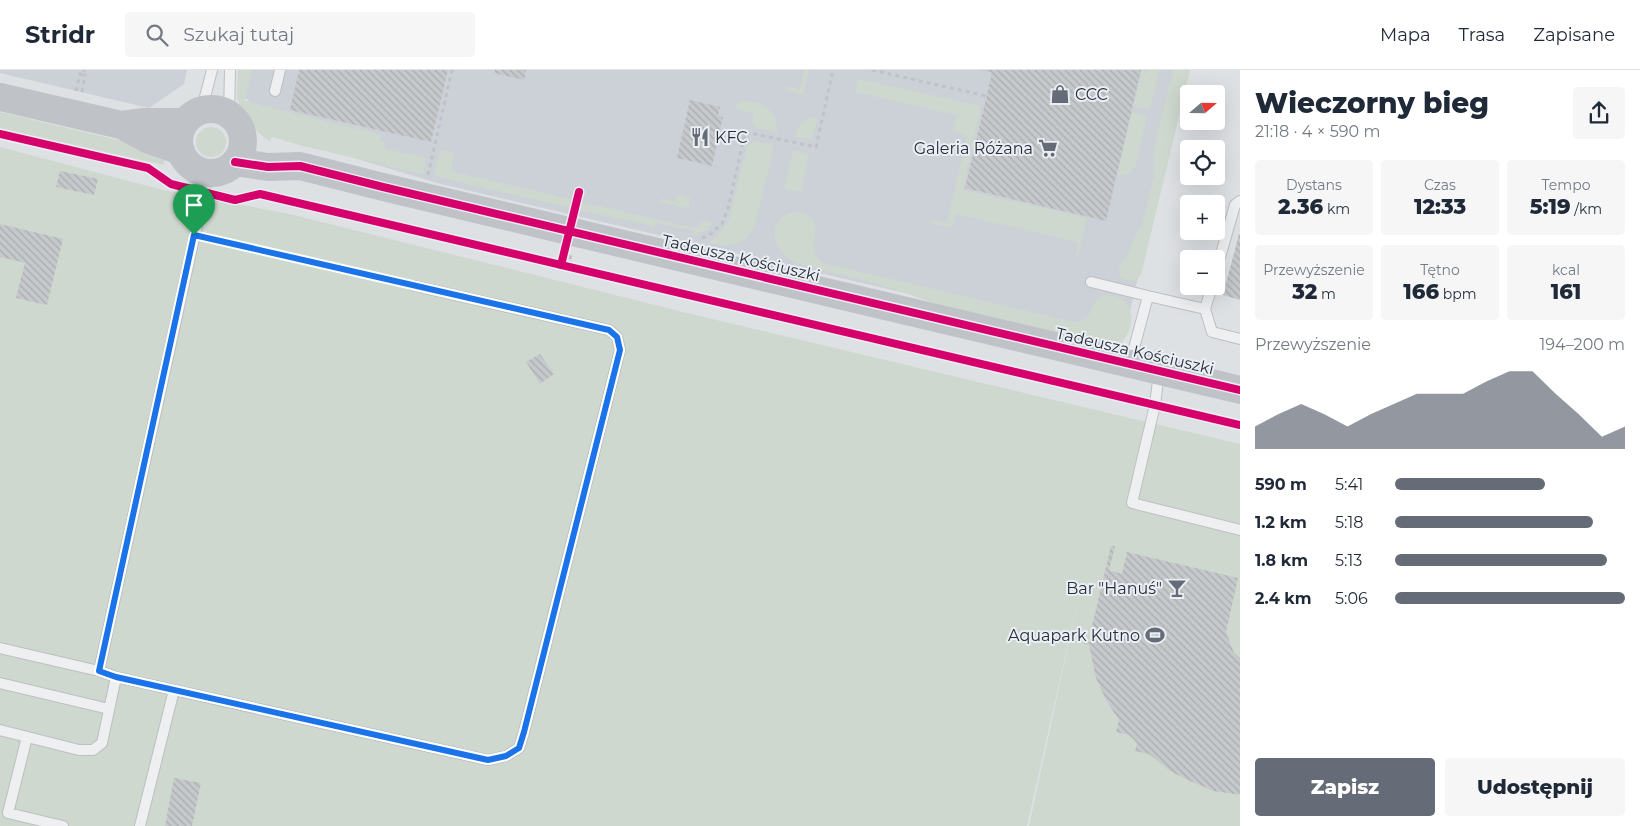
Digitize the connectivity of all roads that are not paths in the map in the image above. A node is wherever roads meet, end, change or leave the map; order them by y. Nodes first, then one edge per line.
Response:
1 (212, 70) edge
2 (230, 70) edge
3 (280, 70) edge
4 (275, 91) dead end
5 (0, 97) edge
6 (193, 116) junction
7 (235, 124) junction
8 (121, 125) junction
9 (180, 151) junction
10 (235, 162) junction
11 (300, 166) junction
12 (207, 173) junction
13 (1240, 201) edge
14 (1222, 250) edge
15 (1091, 282) dead end
16 (415, 286) road end
17 (1209, 295) edge
18 (1148, 296) junction
19 (1205, 309) junction
20 (1240, 339) edge
21 (1129, 364) junction
22 (1159, 371) junction
23 (1240, 390) edge
24 (1240, 530) edge
25 (0, 648) edge
26 (99, 671) junction
27 (116, 677) junction
28 (0, 683) edge
29 (174, 690) junction
30 (109, 709) junction
31 (0, 730) edge
32 (27, 737) junction
33 (4, 812) edge
34 (62, 826) edge
35 (140, 826) edge

1 - 6 lane
2 - 7 lane
3 - 4 lane
5 - 8 street
6 - 7 street
6 - 8 street
6 - 9 street
7 - 10 street
7 - 11 street, Tadeusza Kościuszki
8 - 9 street
9 - 12 street
10 - 11 street, Tadeusza Kościuszki
10 - 12 street
11 - 21 street, Tadeusza Kościuszki
12 - 26 lane
13 - 14 lane
15 - 18 lane
16 - 29 lane
17 - 19 lane
18 - 19 lane
18 - 21 lane
19 - 20 lane
21 - 22 street, Tadeusza Kościuszki
22 - 23 street, Tadeusza Kościuszki
22 - 24 lane
25 - 26 lane
26 - 27 lane
27 - 29 lane
27 - 30 lane
28 - 30 lane
29 - 35 lane
30 - 32 lane
31 - 32 lane
32 - 33 lane
33 - 34 lane

